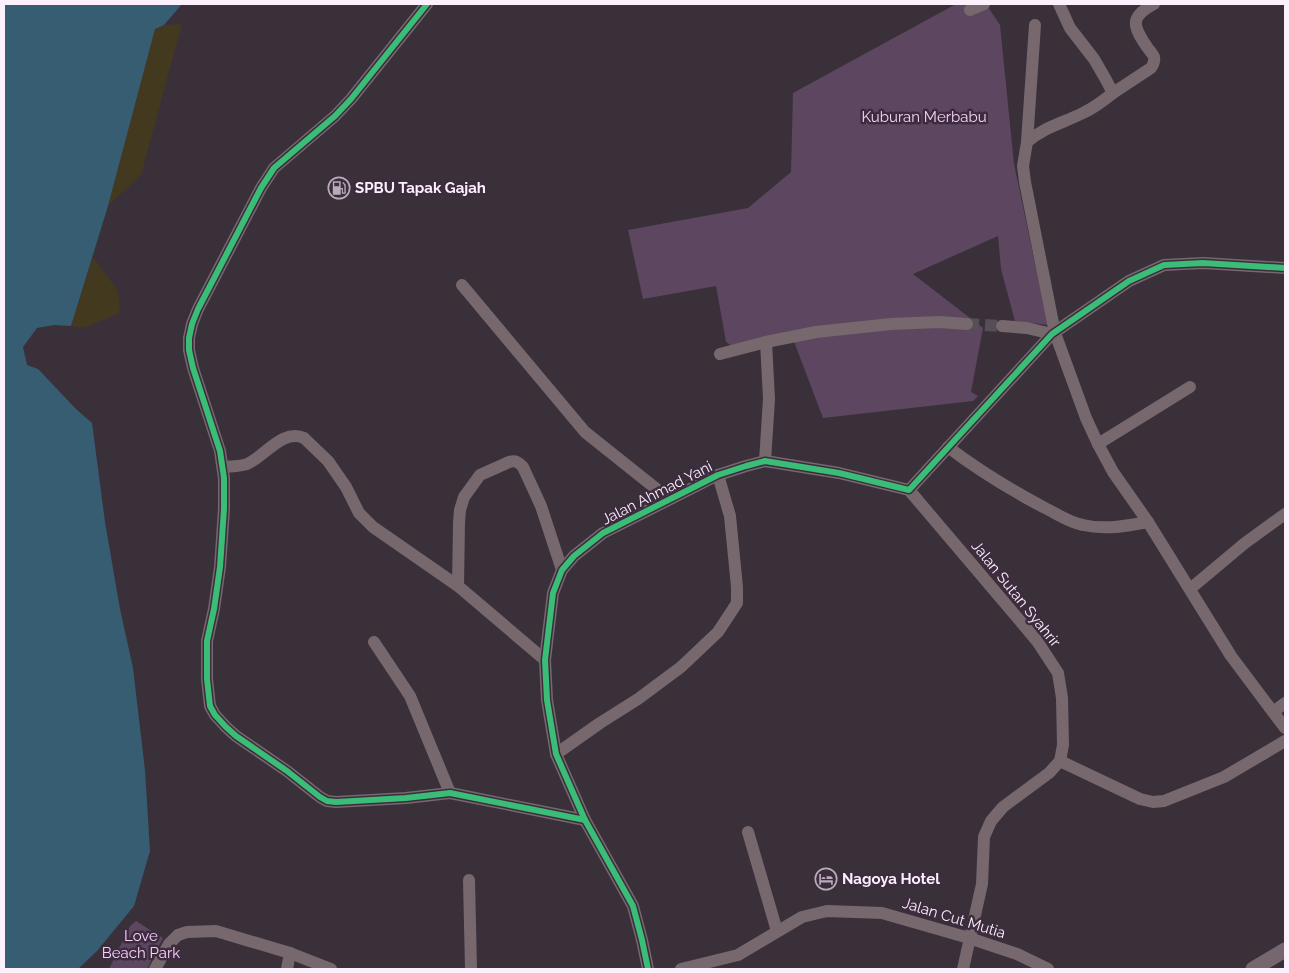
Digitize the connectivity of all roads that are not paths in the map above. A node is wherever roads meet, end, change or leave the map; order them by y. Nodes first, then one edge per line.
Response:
1 (427, 4) edge
2 (984, 4) edge
3 (1059, 4) edge
4 (1154, 4) edge
5 (970, 10) dead end
6 (1035, 25) dead end
7 (1113, 93) junction
8 (1026, 142) junction
9 (1285, 268) edge
10 (462, 285) dead end
11 (967, 324) tunnel mouth
12 (1002, 326) tunnel mouth
13 (1053, 334) junction
14 (766, 342) junction
15 (720, 354) dead end
16 (1190, 387) dead end
17 (1098, 444) junction
18 (948, 447) junction
19 (765, 461) junction
20 (223, 467) junction
21 (718, 475) junction
22 (909, 490) junction
23 (669, 499) junction
24 (1285, 514) edge
25 (1148, 522) junction
26 (562, 570) junction
27 (458, 586) junction
28 (1190, 589) junction
29 (374, 642) dead end
30 (545, 660) junction
31 (1285, 703) edge
32 (1273, 712) junction
33 (1285, 728) edge
34 (1285, 741) edge
35 (556, 754) junction
36 (1060, 761) junction
37 (450, 793) junction
38 (584, 820) junction
39 (748, 832) dead end
40 (468, 880) dead end
41 (777, 931) junction
42 (969, 938) junction
43 (1285, 950) edge
44 (290, 953) junction
45 (1262, 967) edge
46 (155, 969) edge
47 (287, 969) edge
48 (331, 969) edge
49 (471, 969) edge
50 (648, 969) edge
51 (681, 969) edge
52 (963, 969) edge
53 (1048, 969) edge

1 - 20 street
2 - 5 street
3 - 7 street
4 - 7 street
6 - 8 street
7 - 8 street
8 - 13 street
9 - 13 street
10 - 23 street
11 - 14 street
12 - 13 street
13 - 17 street
13 - 18 street
14 - 15 street
14 - 19 street
16 - 17 street
17 - 25 street
18 - 22 street
18 - 25 street
19 - 21 street, Jalan Ahmad Yani
19 - 22 street, Jalan Ahmad Yani
20 - 27 street
20 - 37 street
21 - 23 street, Jalan Ahmad Yani
21 - 35 street
22 - 36 street, Jalan Sutan Syahrir
23 - 26 street, Jalan Ahmad Yani
24 - 28 street
25 - 28 street
26 - 27 street
26 - 30 street, Jalan Ahmad Yani
27 - 30 street
28 - 32 street
29 - 37 street
30 - 35 street, Jalan Ahmad Yani
31 - 32 street
32 - 33 street
34 - 36 street
35 - 38 street, Jalan Ahmad Yani
36 - 42 street
37 - 38 street
38 - 50 street, Jalan Ahmad Yani
39 - 41 street
40 - 49 street
41 - 42 street, Jalan Cut Mutia
41 - 51 street, Jalan Cut Mutia
42 - 52 street
42 - 53 street, Jalan Cut Mutia
43 - 45 main road
44 - 46 street
44 - 47 street
44 - 48 street

